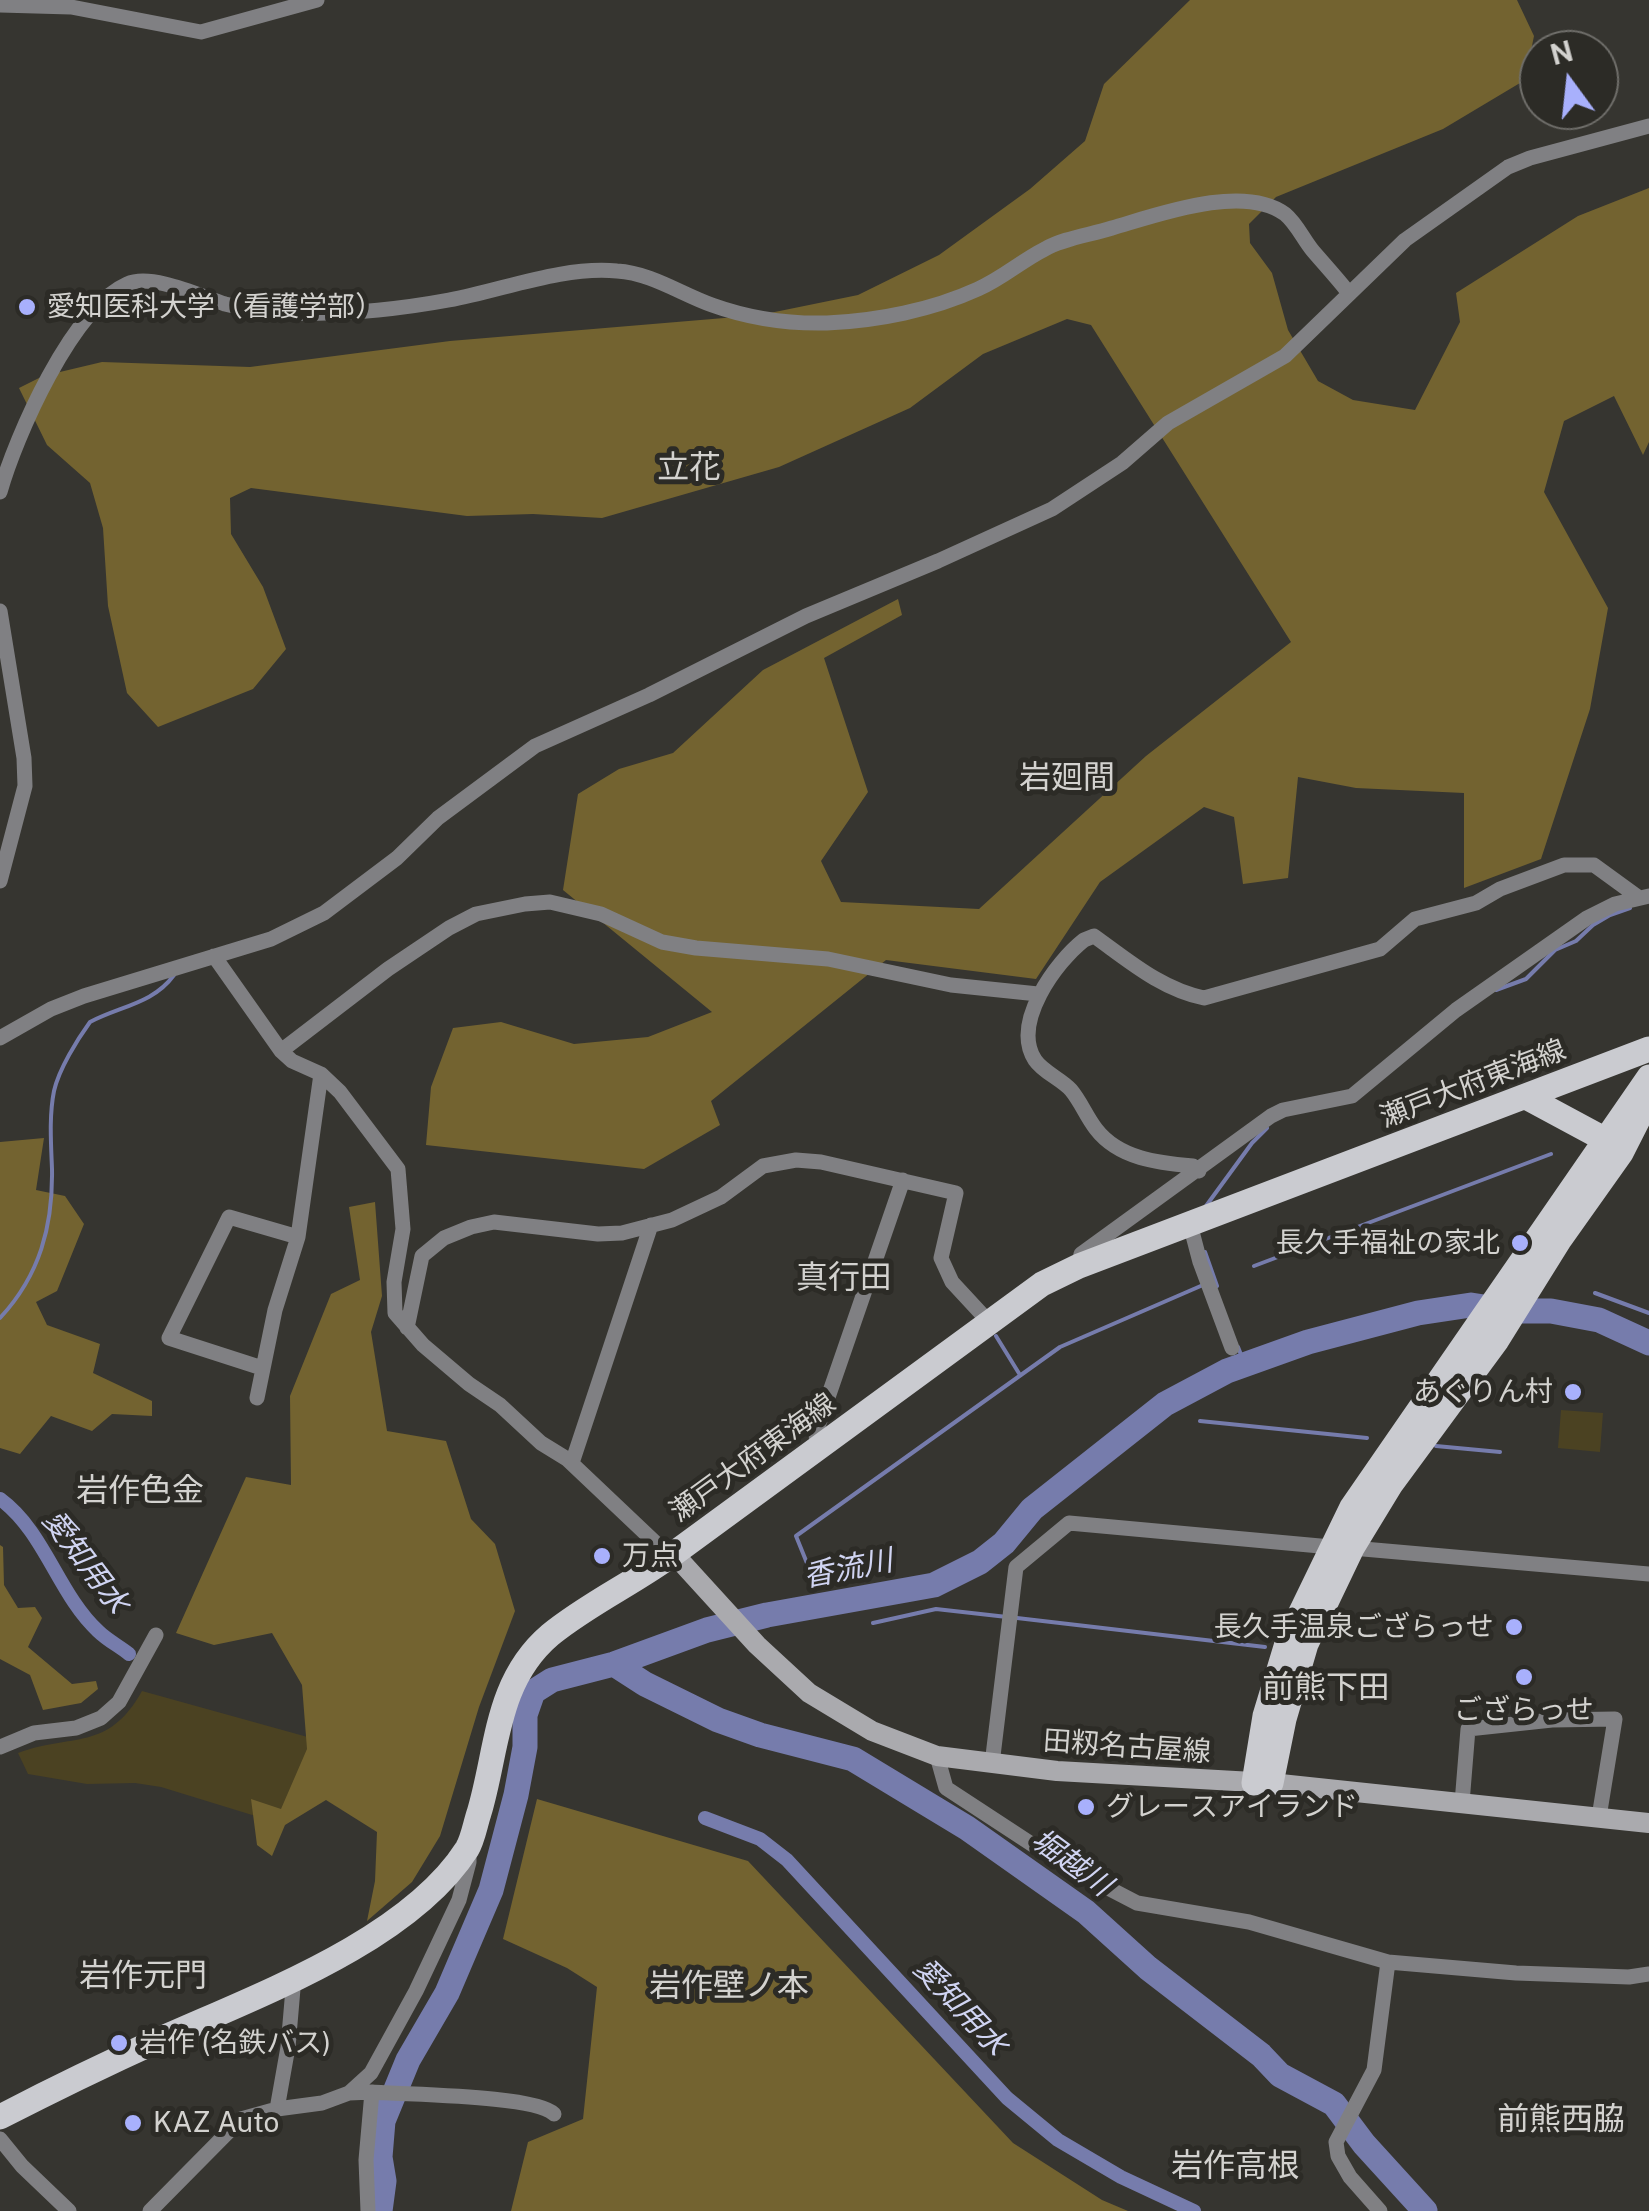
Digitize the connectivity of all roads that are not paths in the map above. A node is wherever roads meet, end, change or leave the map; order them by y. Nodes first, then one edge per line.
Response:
1 (317, 0) edge
2 (0, 4) edge
3 (1649, 126) edge
4 (1348, 292) junction
5 (0, 492) edge
6 (0, 611) edge
7 (0, 881) edge
8 (1644, 897) edge
9 (214, 956) junction
10 (1038, 994) junction
11 (0, 1038) edge
12 (1649, 1049) edge
13 (282, 1050) junction
14 (321, 1074) junction
15 (1649, 1077) edge
16 (1526, 1097) junction
17 (1649, 1097) edge
18 (1604, 1139) junction
19 (1198, 1171) junction
20 (902, 1180) junction
21 (1190, 1224) junction
22 (651, 1225) junction
23 (298, 1237) junction
24 (1079, 1266) junction
25 (1518, 1286) junction
26 (989, 1322) junction
27 (408, 1328) junction
28 (1232, 1348) dead end
29 (262, 1368) junction
30 (257, 1398) dead end
31 (817, 1447) junction
32 (572, 1463) junction
33 (1341, 1548) junction
34 (674, 1554) junction
35 (1649, 1574) edge
36 (156, 1635) dead end
37 (0, 1747) edge
38 (938, 1756) junction
39 (992, 1764) junction
40 (1263, 1783) junction
41 (1462, 1804) junction
42 (1600, 1817) junction
43 (1649, 1823) edge
44 (469, 1846) junction
45 (1388, 1962) junction
46 (1649, 1974) edge
47 (294, 1977) junction
48 (374, 2092) junction
49 (349, 2093) junction
50 (277, 2109) junction
51 (554, 2114) dead end
52 (0, 2117) edge
53 (0, 2139) edge
54 (69, 2211) edge
55 (150, 2211) edge
56 (368, 2211) edge
57 (1380, 2211) edge

1 - 2 street
3 - 4 street
4 - 5 street
4 - 9 street
6 - 7 street
8 - 10 street
8 - 19 street
9 - 11 street
9 - 13 street
10 - 13 street
10 - 19 street
12 - 16 main road, 瀬戸大府東海線
13 - 14 street
14 - 23 street
14 - 27 street
15 - 18 main road
16 - 18 main road
16 - 21 main road, 瀬戸大府東海線
17 - 25 main road
18 - 25 main road
19 - 24 street
20 - 22 street
20 - 26 street
20 - 31 street
21 - 24 main road, 瀬戸大府東海線
21 - 28 street
22 - 27 street
22 - 32 street
23 - 29 street
23 - 29 street
24 - 26 main road, 瀬戸大府東海線
25 - 33 main road
25 - 33 main road
26 - 31 main road, 瀬戸大府東海線
27 - 32 street
29 - 30 street
31 - 34 main road, 瀬戸大府東海線
32 - 34 street
33 - 35 street
33 - 39 street
33 - 40 main road
34 - 38 main road, 田籾名古屋線
34 - 44 main road, 瀬戸大府東海線
36 - 37 street
38 - 39 main road, 田籾名古屋線
38 - 45 street
39 - 40 main road, 田籾名古屋線
40 - 41 main road, 田籾名古屋線
41 - 42 main road, 田籾名古屋線
41 - 42 street
42 - 43 main road, 田籾名古屋線
44 - 47 main road, 瀬戸大府東海線
44 - 49 street
45 - 46 street
45 - 57 street
47 - 50 street
47 - 52 main road, 瀬戸大府東海線
48 - 49 street
48 - 51 street
48 - 56 street
49 - 50 street
50 - 55 street
53 - 54 street

